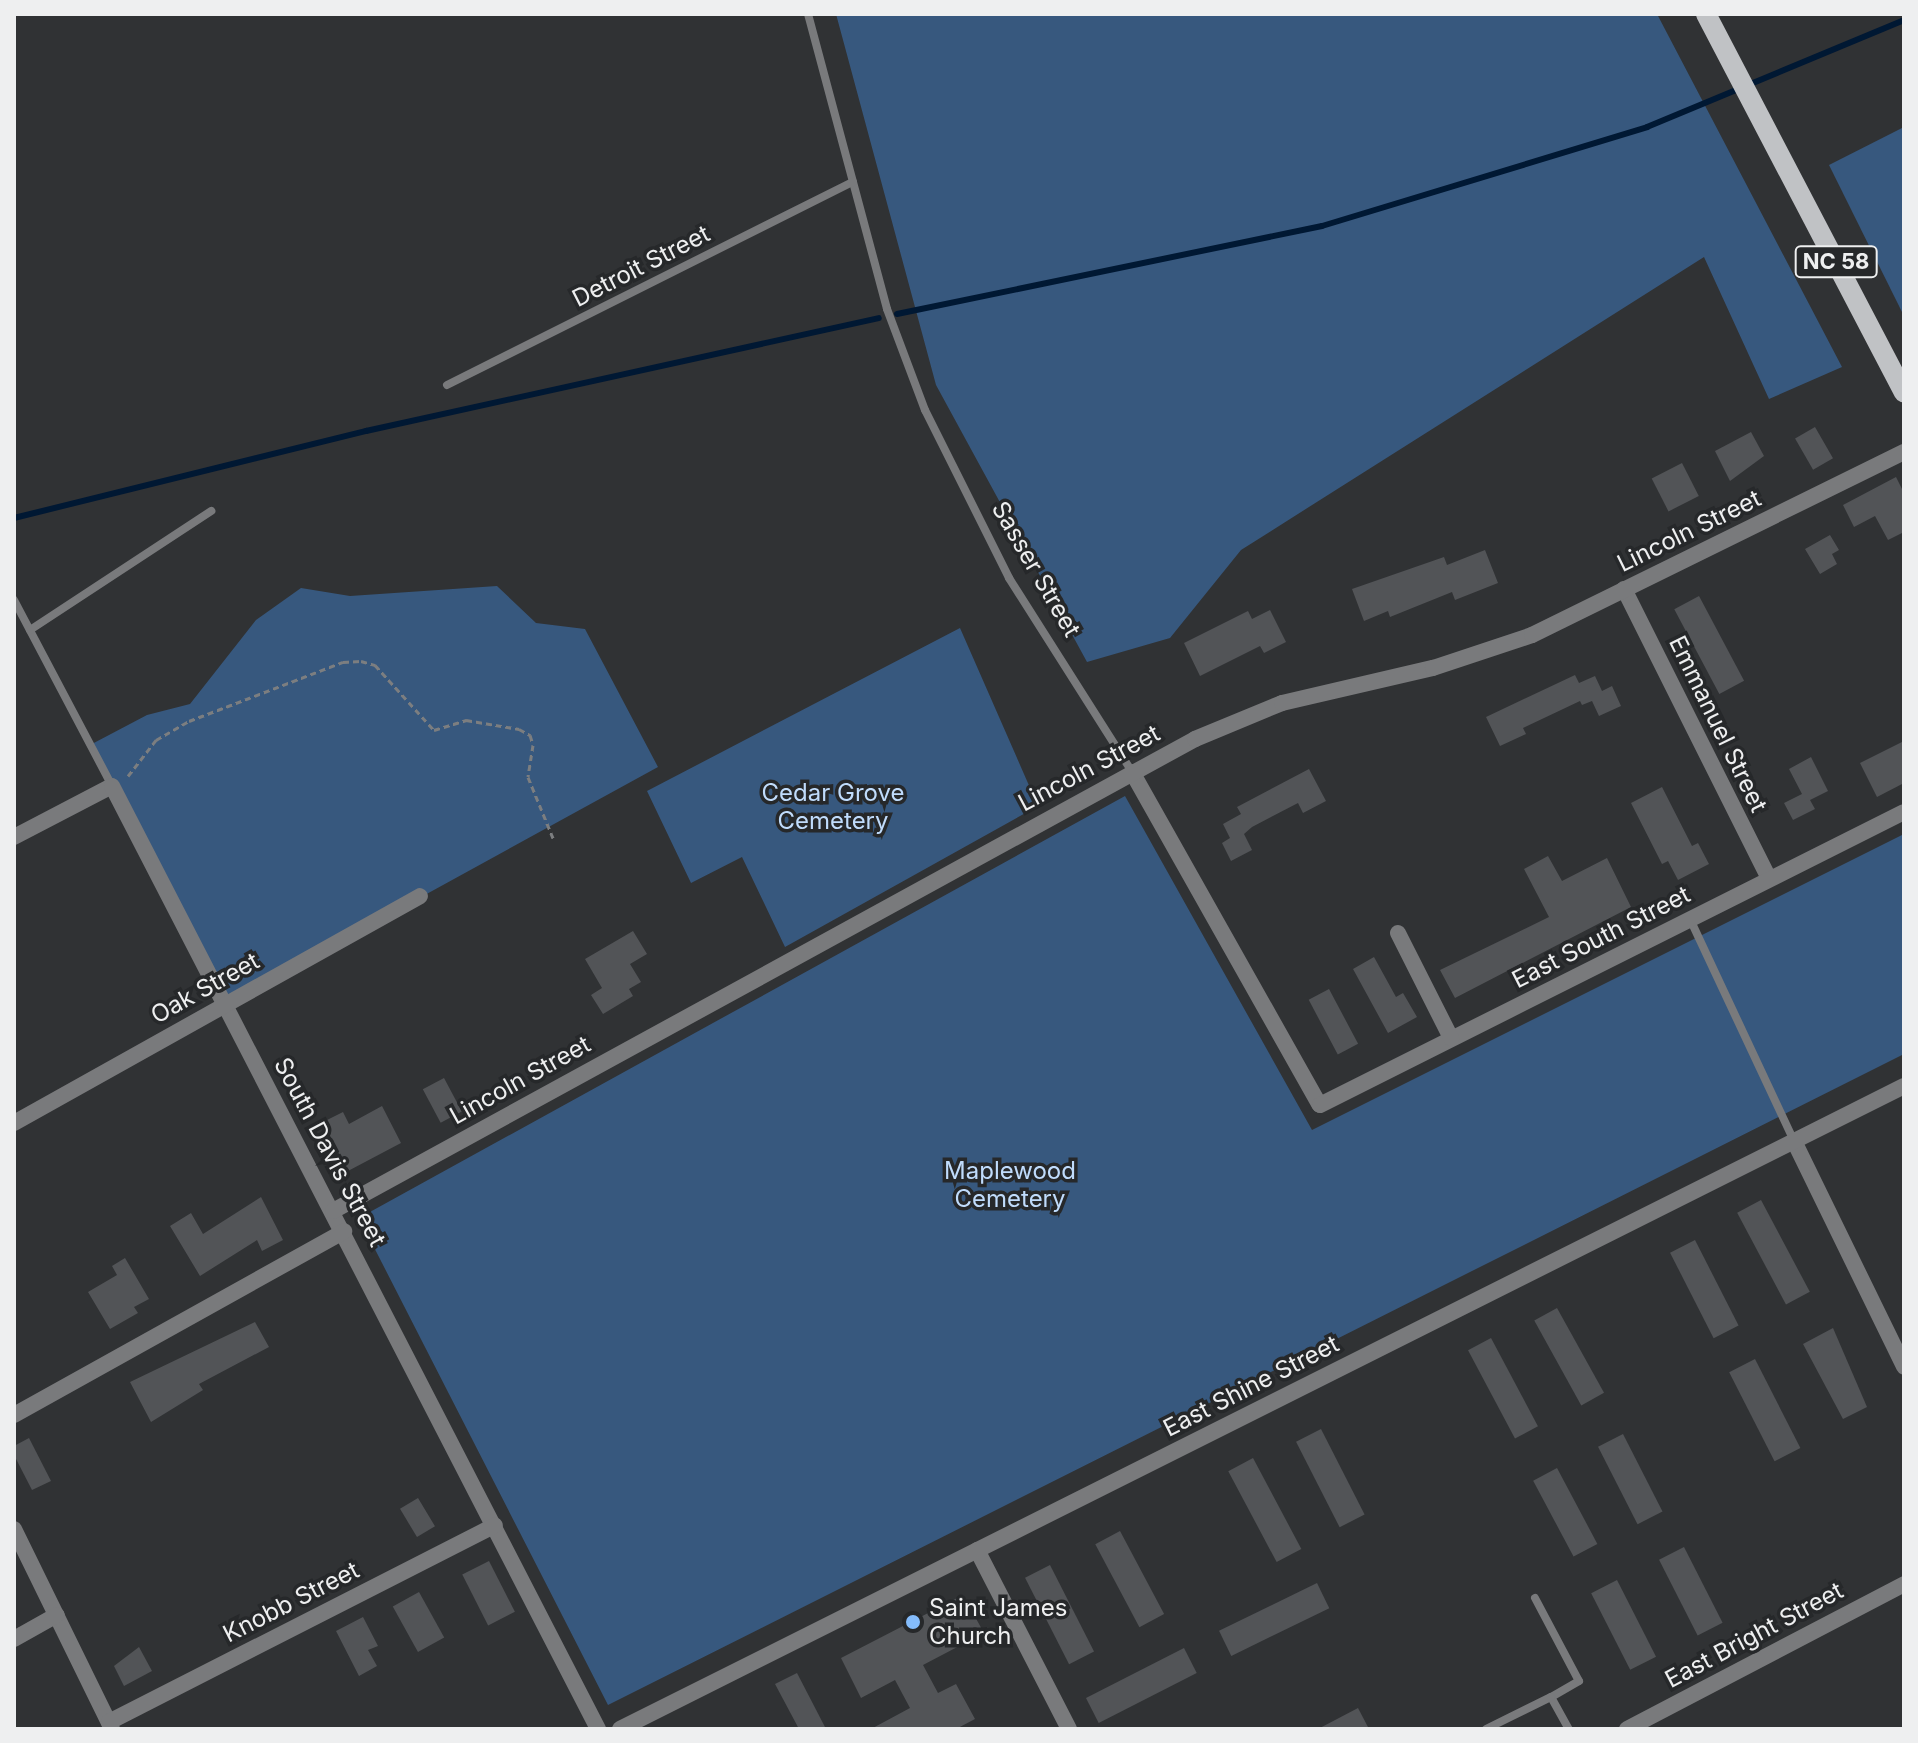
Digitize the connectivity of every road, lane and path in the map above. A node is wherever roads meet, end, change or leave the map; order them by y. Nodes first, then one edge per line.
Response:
1 (808, 14) edge
2 (1706, 14) edge
3 (853, 182) junction
4 (1902, 382) edge
5 (447, 385) dead end
6 (1904, 452) edge
7 (211, 511) dead end
8 (1624, 589) junction
9 (14, 600) edge
10 (30, 630) junction
11 (1132, 772) junction
12 (118, 784) junction
13 (1904, 812) edge
14 (14, 837) edge
15 (553, 838) dead end
16 (1769, 879) junction
17 (420, 896) dead end
18 (1690, 919) junction
19 (1398, 933) dead end
20 (226, 1004) junction
21 (1451, 1038) junction
22 (1904, 1086) edge
23 (1320, 1105) joint
24 (14, 1123) edge
25 (1794, 1141) junction
26 (333, 1211) junction
27 (344, 1231) junction
28 (1904, 1367) edge
29 (14, 1415) edge
30 (495, 1525) junction
31 (14, 1529) edge
32 (977, 1550) junction
33 (1904, 1584) edge
34 (1535, 1598) dead end
35 (57, 1615) junction
36 (14, 1639) edge
37 (1551, 1697) junction
38 (110, 1725) edge
39 (598, 1729) edge
40 (620, 1729) edge
41 (1069, 1729) edge
42 (1486, 1729) edge
43 (1569, 1729) edge
44 (1627, 1729) edge

1 - 3 lane, Sasser Street
2 - 4 main road, NC 58
3 - 5 lane, Detroit Street
3 - 11 lane, Sasser Street
6 - 8 street, Lincoln Street
7 - 10 lane
8 - 11 street, Lincoln Street
8 - 16 street, Emmanuel Street
9 - 10 lane, South Davis Street
10 - 12 lane, South Davis Street
11 - 23 street, Sasser Street
11 - 26 street, Lincoln Street
12 - 14 street
12 - 15 path
12 - 20 street, South Davis Street
13 - 16 street, East South Street
16 - 18 street, East South Street
17 - 20 street, Oak Street
18 - 21 street, East South Street
18 - 25 lane
19 - 21 street
20 - 24 street, Oak Street
20 - 26 street, South Davis Street
21 - 23 street, East South Street
22 - 25 street, East Shine Street
25 - 28 street
25 - 32 street, East Shine Street
26 - 27 street, South Davis Street
27 - 29 street
27 - 30 street, South Davis Street
30 - 38 street, Knobb Street
30 - 39 street, South Davis Street
31 - 35 street
32 - 40 street, East Shine Street
32 - 41 street
33 - 44 street, East Bright Street
34 - 37 lane
35 - 36 street
35 - 38 street
37 - 42 lane
37 - 43 lane

